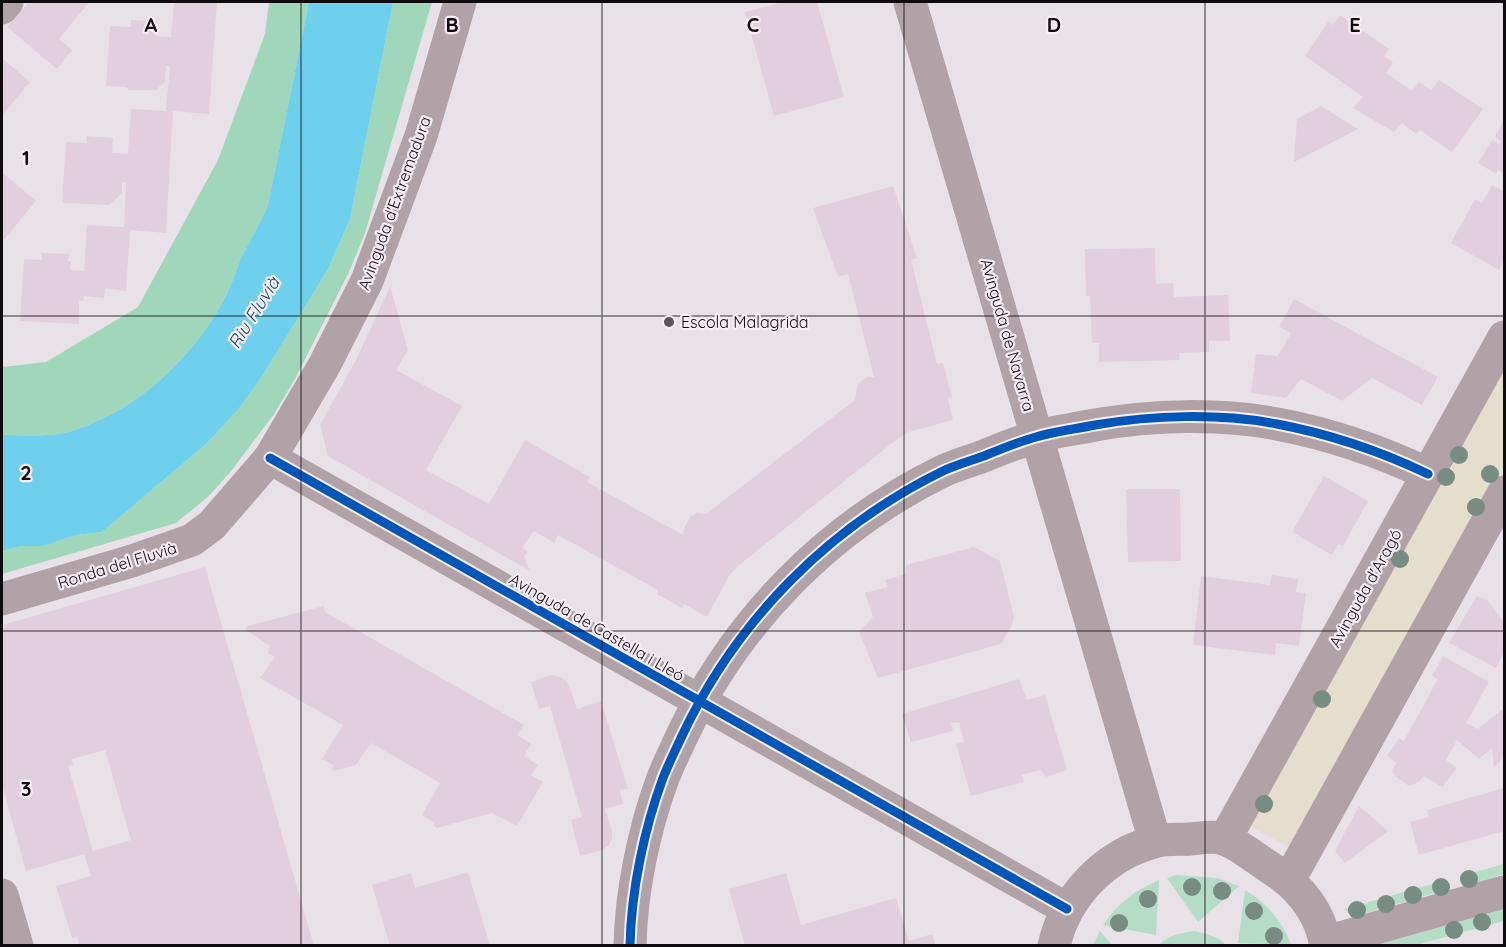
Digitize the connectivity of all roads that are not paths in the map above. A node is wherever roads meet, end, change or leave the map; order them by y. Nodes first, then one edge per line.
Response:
1 (7, 2) edge
2 (460, 2) edge
3 (910, 2) edge
4 (2, 8) edge
5 (1504, 337) edge
6 (1038, 436) junction
7 (270, 458) junction
8 (1428, 474) junction
9 (1500, 510) edge
10 (2, 599) edge
11 (698, 702) junction
12 (1225, 839) junction
13 (1155, 841) junction
14 (1289, 880) junction
15 (1504, 892) edge
16 (2, 895) edge
17 (1067, 909) junction
18 (1326, 944) edge
19 (17, 945) edge
20 (630, 945) edge
21 (1054, 945) edge

1 - 4 street
2 - 7 street, Avinguda d'Extremadura
3 - 6 street, Avinguda de Navarra
5 - 8 street, Avinguda d'Aragó
6 - 8 street
6 - 11 street
6 - 13 street, Avinguda de Navarra
7 - 10 street, Ronda del Fluvià
7 - 11 street, Avinguda de Castella i Lleó
8 - 12 street, Avinguda d'Aragó
9 - 14 street
11 - 17 street, Avinguda de Castella i Lleó
11 - 20 street
12 - 13 street
12 - 14 street
13 - 17 street
14 - 18 street
15 - 18 street
16 - 19 street
17 - 21 street

